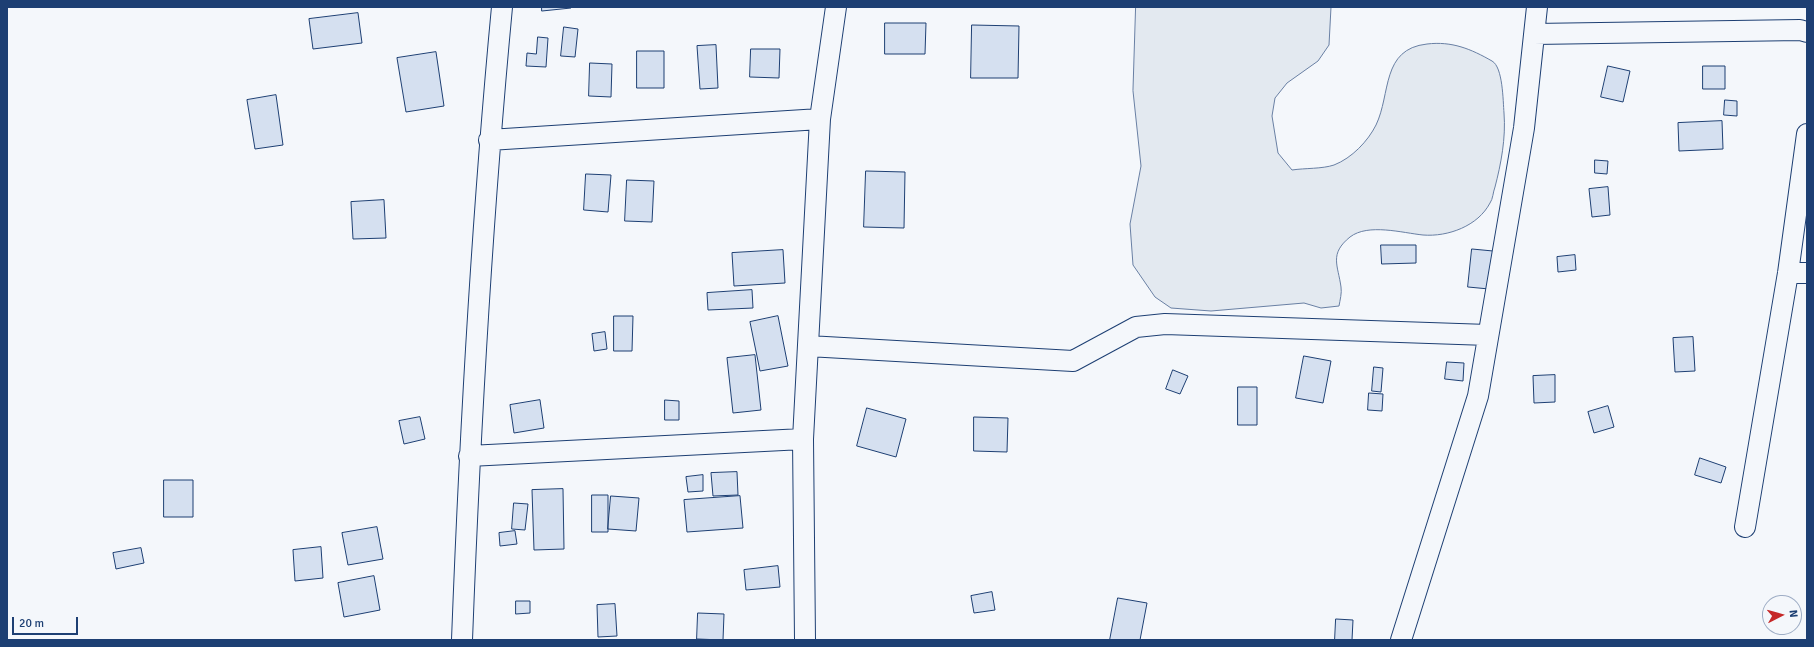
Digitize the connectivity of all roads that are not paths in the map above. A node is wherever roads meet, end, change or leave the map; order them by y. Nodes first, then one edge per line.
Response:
1 (502, 7) edge
2 (836, 7) edge
3 (1537, 7) edge
4 (1807, 32) edge
5 (1534, 34) junction
6 (820, 119) junction
7 (1807, 134) edge
8 (489, 140) junction
9 (1798, 273) edge
10 (1488, 335) junction
11 (808, 346) junction
12 (803, 439) junction
13 (469, 456) junction
14 (1744, 526) dead end
15 (462, 640) edge
16 (805, 640) edge
17 (1401, 640) edge

1 - 8 street
2 - 6 street
3 - 5 street
4 - 5 street
5 - 10 street
6 - 8 street
6 - 11 street
7 - 9 street
8 - 13 street
9 - 14 street
10 - 11 street
10 - 17 street
11 - 12 street
12 - 13 street
12 - 16 street
13 - 15 street

